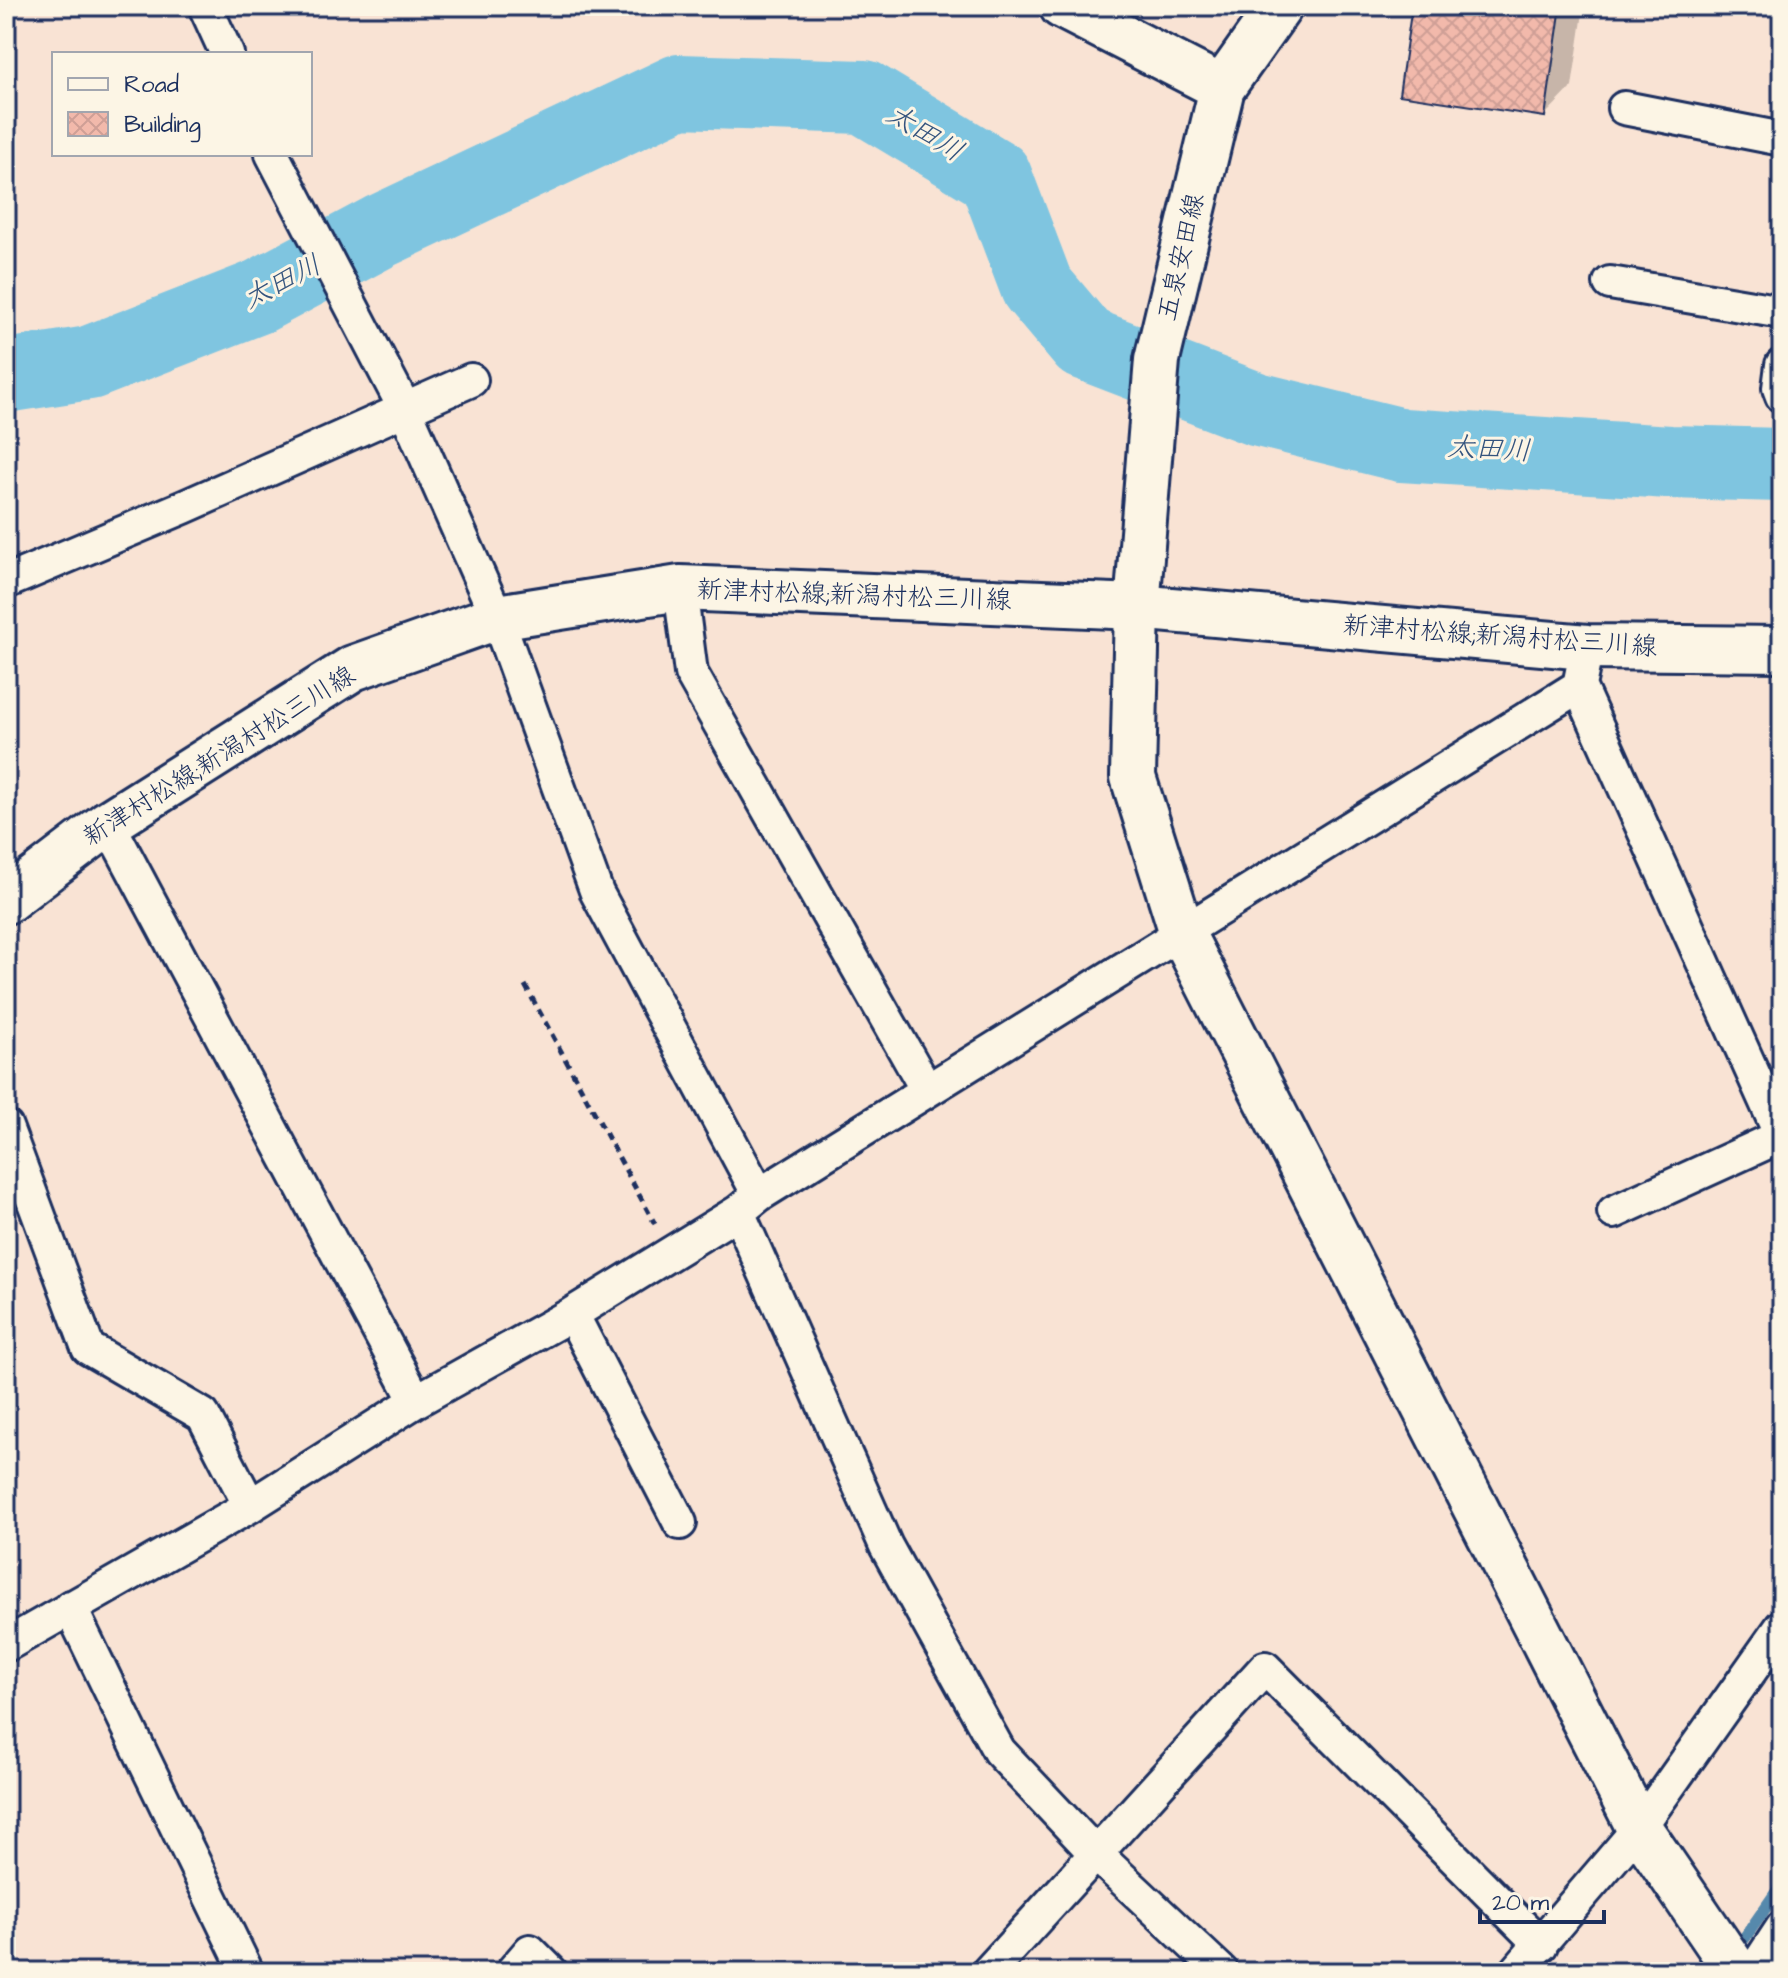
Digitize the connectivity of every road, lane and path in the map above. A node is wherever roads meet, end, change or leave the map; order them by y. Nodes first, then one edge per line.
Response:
1 (205, 6) edge
2 (1062, 6) edge
3 (1280, 6) edge
4 (226, 52) edge
5 (1222, 88) junction
6 (1624, 108) dead end
7 (1782, 139) edge
8 (275, 161) edge
9 (1610, 283) dead end
10 (1782, 312) edge
11 (1782, 365) edge
12 (471, 380) dead end
13 (1782, 396) edge
14 (398, 397) junction
15 (6, 582) edge
16 (680, 588) junction
17 (1137, 607) junction
18 (497, 617) junction
19 (1782, 649) edge
20 (1583, 667) junction
21 (108, 823) junction
22 (6, 901) edge
23 (1182, 933) junction
24 (525, 985) dead end
25 (927, 1090) junction
26 (6, 1127) edge
27 (1782, 1137) edge
28 (748, 1203) junction
29 (1614, 1212) dead end
30 (670, 1253) junction
31 (572, 1314) junction
32 (416, 1401) junction
33 (250, 1506) junction
34 (680, 1523) dead end
35 (70, 1607) junction
36 (1782, 1626) edge
37 (6, 1645) edge
38 (1639, 1828) junction
39 (1097, 1855) junction
40 (1782, 1928) edge
41 (1541, 1945) junction
42 (247, 1972) edge
43 (512, 1972) edge
44 (551, 1972) edge
45 (988, 1972) edge
46 (1222, 1972) edge
47 (1516, 1972) edge
48 (1737, 1972) edge
49 (1753, 1972) edge

1 - 4 street
2 - 5 main road
3 - 5 main road
5 - 17 main road, 五泉安田線
6 - 7 street
8 - 14 street
9 - 10 street
11 - 13 street
12 - 14 street
14 - 15 street
14 - 18 street
16 - 17 main road, 新津村松線;新潟村松三川線
16 - 18 main road, 新津村松線;新潟村松三川線
16 - 25 street
17 - 20 main road, 新津村松線;新潟村松三川線
17 - 23 main road, 五泉安田線
18 - 21 main road, 新津村松線;新潟村松三川線
18 - 28 street
19 - 20 main road, 新津村松線;新潟村松三川線
20 - 23 street
20 - 27 street
21 - 22 main road, 新津村松線;新潟村松三川線
21 - 32 street
23 - 25 street
23 - 38 main road, 五泉安田線
24 - 30 path
25 - 28 street
26 - 33 street
27 - 29 street
28 - 30 street
28 - 39 street
30 - 31 street
31 - 32 street
31 - 34 street
32 - 33 street
33 - 35 street
35 - 37 street
35 - 42 street
36 - 38 street
38 - 41 street
38 - 48 main road, 五泉安田線
39 - 41 street
39 - 45 street
39 - 46 street
40 - 49 street
41 - 47 street
43 - 44 street

